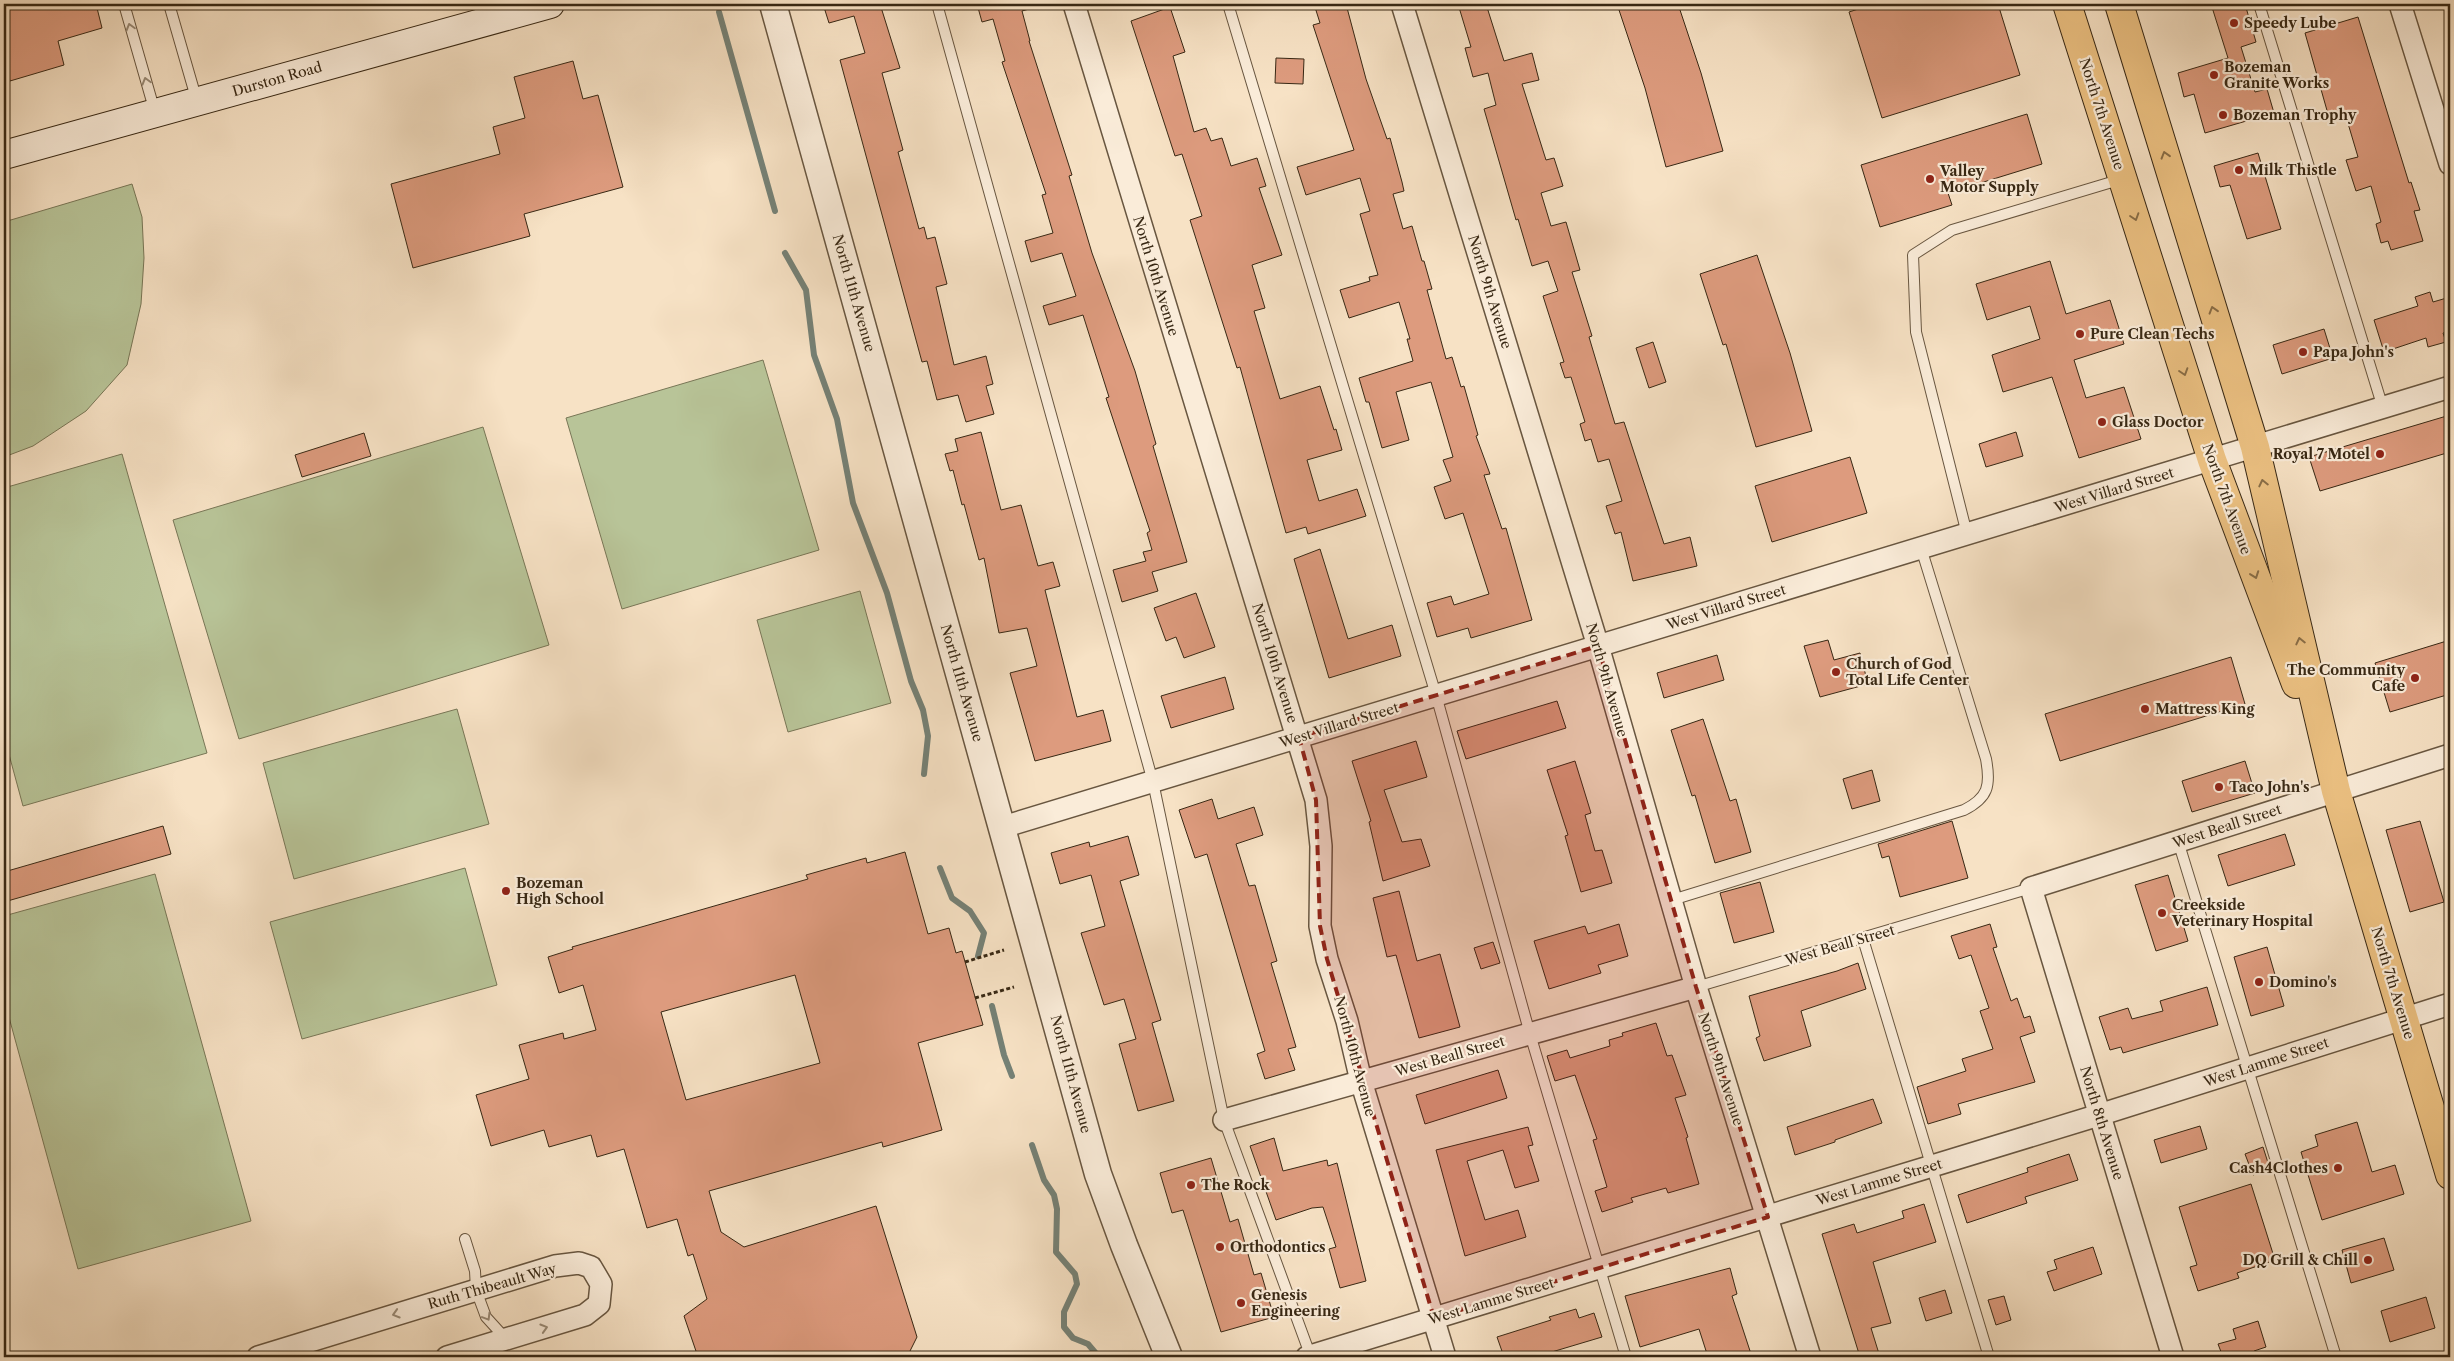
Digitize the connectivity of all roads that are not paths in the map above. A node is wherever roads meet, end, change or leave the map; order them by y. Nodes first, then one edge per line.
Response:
1 (124, 4) edge
2 (168, 4) edge
3 (550, 4) edge
4 (773, 4) edge
5 (937, 4) edge
6 (1074, 4) edge
7 (1228, 4) edge
8 (1402, 4) edge
9 (2067, 4) edge
10 (2119, 4) edge
11 (2259, 4) edge
12 (2400, 4) edge
13 (197, 102) junction
14 (155, 113) junction
15 (4, 155) edge
16 (2450, 164) edge
17 (2122, 178) junction
18 (2450, 387) edge
19 (2383, 408) junction
20 (2255, 447) junction
21 (2212, 460) junction
22 (1967, 534) junction
23 (1921, 548) junction
24 (1598, 646) junction
25 (1436, 695) junction
26 (1299, 738) junction
27 (2450, 755) edge
28 (1153, 782) junction
29 (2336, 791) junction
30 (1003, 827) junction
31 (2178, 841) junction
32 (2031, 888) junction
33 (1672, 900) junction
34 (1863, 939) junction
35 (1696, 987) junction
36 (2450, 1004) edge
37 (2403, 1019) junction
38 (1530, 1034) junction
39 (2249, 1068) junction
40 (1361, 1082) junction
41 (2099, 1115) junction
42 (1224, 1120) junction
43 (1932, 1165) junction
44 (2450, 1175) edge
45 (1768, 1217) junction
46 (465, 1239) dead end
47 (1599, 1267) junction
48 (476, 1290) junction
49 (1434, 1318) junction
50 (506, 1339) junction
51 (258, 1357) edge
52 (447, 1357) edge
53 (1169, 1357) edge
54 (1309, 1357) edge
55 (1445, 1357) edge
56 (1626, 1357) edge
57 (1810, 1357) edge
58 (1989, 1357) edge
59 (2173, 1357) edge
60 (2336, 1357) edge

14 -> 1 lane
2 - 13 lane
3 - 13 main road, Durston Road
4 - 30 street, North 11th Avenue
5 - 28 lane
6 - 26 street, North 10th Avenue
7 - 25 lane
8 - 24 street, North 9th Avenue
9 - 17 main road, North 7th Avenue
20 -> 10 main road, North 7th Avenue
11 - 19 lane
12 - 16 street
13 - 14 main road, Durston Road
14 - 15 main road, Durston Road
17 -> 21 main road, North 7th Avenue
17 - 22 lane
18 - 19 street, West Villard Street
19 - 20 street, West Villard Street
20 - 21 street, West Villard Street
29 -> 20 main road, North 7th Avenue
21 - 22 street, West Villard Street
21 -> 29 main road, North 7th Avenue
22 - 23 street, West Villard Street
23 - 24 street, West Villard Street
23 - 33 lane
24 - 25 street, West Villard Street
24 - 33 street, North 9th Avenue
25 - 26 street, West Villard Street
25 - 38 lane
26 - 28 street, West Villard Street
26 - 40 street, North 10th Avenue
27 - 29 street, West Beall Street
28 - 30 street, West Villard Street
28 - 42 lane
29 - 31 street, West Beall Street
29 - 37 main road, North 7th Avenue
30 - 53 street, North 11th Avenue
31 - 32 street, West Beall Street
31 - 39 lane
32 - 34 lane, West Beall Street
32 - 41 street, North 8th Avenue
33 - 35 street, North 9th Avenue
34 - 35 lane, West Beall Street
34 - 43 lane
35 - 38 street, West Beall Street
35 - 45 street, North 9th Avenue
36 - 37 street, West Lamme Street
37 - 39 street, West Lamme Street
37 - 44 main road, North 7th Avenue
38 - 40 street, West Beall Street
38 - 47 lane
39 - 41 street, West Lamme Street
39 - 60 lane
40 - 42 street, West Beall Street
40 - 49 street, North 10th Avenue
41 - 43 street, West Lamme Street
41 - 59 street, North 8th Avenue
42 - 54 lane
43 - 45 street, West Lamme Street
43 - 58 lane
45 - 47 street, West Lamme Street
45 - 57 street, North 9th Avenue
46 - 48 lane
47 - 49 street, West Lamme Street
47 - 56 lane
48 -> 50 lane
50 -> 48 street, Ruth Thibeault Way
48 -> 51 street, Ruth Thibeault Way
49 - 54 street, West Lamme Street
49 - 55 street, North 10th Avenue
50 - 52 street, Ruth Thibeault Way

